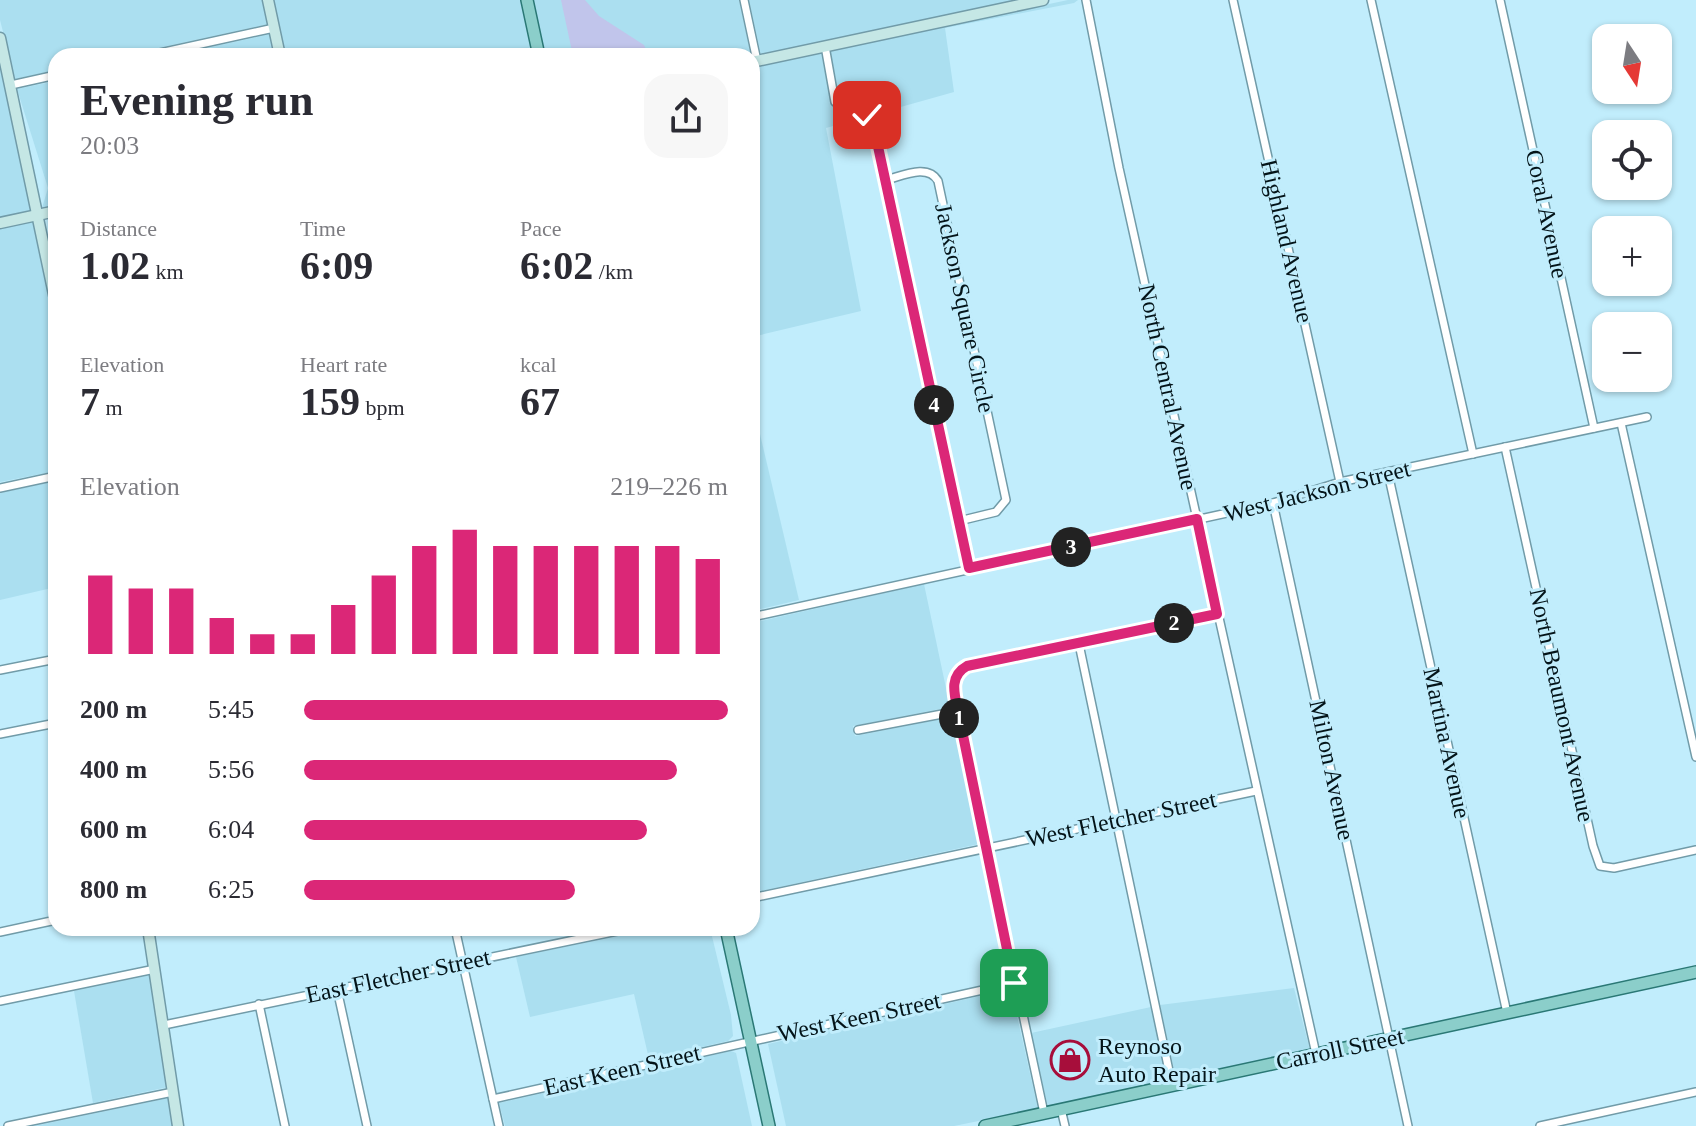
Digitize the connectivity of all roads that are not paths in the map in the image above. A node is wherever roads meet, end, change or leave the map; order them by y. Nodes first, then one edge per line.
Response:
1 (268, 0) edge
2 (527, 0) edge
3 (744, 0) edge
4 (1043, 0) edge
5 (1086, 0) edge
6 (1233, 0) edge
7 (1371, 0) edge
8 (1500, 0) edge
9 (274, 28) junction
10 (0, 38) edge
11 (825, 46) junction
12 (183, 48) edge
13 (278, 48) edge
14 (537, 48) edge
15 (753, 48) edge
16 (760, 61) edge
17 (48, 77) edge
18 (11, 85) junction
19 (886, 180) junction
20 (48, 212) edge
21 (39, 214) junction
22 (0, 223) edge
23 (48, 262) edge
24 (1647, 417) dead end
25 (1621, 423) junction
26 (1594, 428) junction
27 (1505, 447) junction
28 (1473, 454) junction
29 (1388, 473) junction
30 (48, 478) edge
31 (1340, 482) junction
32 (0, 488) edge
33 (1273, 503) junction
34 (1197, 519) junction
35 (959, 521) junction
36 (969, 568) junction
37 (1217, 614) junction
38 (760, 615) edge
39 (1079, 644) junction
40 (48, 661) edge
41 (0, 670) edge
42 (958, 711) junction
43 (48, 725) edge
44 (858, 730) dead end
45 (0, 734) edge
46 (1696, 757) edge
47 (1256, 791) junction
48 (1116, 820) junction
49 (986, 848) junction
50 (1696, 850) edge
51 (760, 896) edge
52 (48, 922) edge
53 (0, 932) edge
54 (149, 936) edge
55 (457, 936) edge
56 (593, 936) edge
57 (728, 936) edge
58 (462, 963) junction
59 (155, 969) junction
60 (1696, 972) edge
61 (1014, 983) junction
62 (337, 989) junction
63 (0, 1001) edge
64 (259, 1004) junction
65 (1507, 1013) junction
66 (164, 1025) junction
67 (1390, 1038) junction
68 (750, 1041) junction
69 (1316, 1054) junction
70 (1172, 1085) junction
71 (173, 1092) junction
72 (1696, 1092) edge
73 (493, 1099) junction
74 (1061, 1109) junction
75 (1044, 1113) junction
76 (8, 1126) edge
77 (178, 1126) edge
78 (285, 1126) edge
79 (367, 1126) edge
80 (499, 1126) edge
81 (769, 1126) edge
82 (985, 1126) edge
83 (1065, 1126) edge
84 (1408, 1126) edge
85 (1540, 1126) edge

1 - 9 street
2 - 14 main road
3 - 15 street
4 - 11 street
5 - 34 street, North Central Avenue
6 - 31 street, Highland Avenue
7 - 28 street
8 - 26 street, Coral Avenue
9 - 12 street
9 - 13 street
10 - 18 street
11 - 16 street
11 - 19 street
17 - 18 street
18 - 21 street
19 - 35 street
19 - 35 street, Jackson Square Circle
20 - 21 street
21 - 22 street
21 - 23 street
24 - 25 street, West Jackson Street
25 - 26 street, West Jackson Street
25 - 46 street
26 - 27 street, West Jackson Street
27 - 28 street, West Jackson Street
27 - 50 street, North Beaumont Avenue
28 - 29 street, West Jackson Street
29 - 31 street, West Jackson Street
29 - 65 street, Martina Avenue
30 - 32 street
31 - 33 street, West Jackson Street
33 - 34 street, West Jackson Street
33 - 67 street, Milton Avenue
34 - 36 street, West Jackson Street
34 - 37 street, North Central Avenue
35 - 36 street
36 - 38 street, West Jackson Street
37 - 39 street
37 - 47 street, North Central Avenue
39 - 42 street
39 - 48 street
40 - 41 street
42 - 44 street
42 - 49 street
43 - 45 street
47 - 48 street, West Fletcher Street
47 - 69 street, North Central Avenue
48 - 49 street, West Fletcher Street
48 - 70 street
49 - 51 street, West Fletcher Street
49 - 61 street
52 - 53 street
54 - 59 street
55 - 58 street
56 - 58 street, East Fletcher Street
57 - 68 main road
58 - 62 street, East Fletcher Street
58 - 73 street
59 - 63 street
59 - 66 street
60 - 65 main road, Carroll Street
61 - 68 street, West Keen Street
61 - 75 street
62 - 64 street, East Fletcher Street
62 - 79 street
64 - 66 street, East Fletcher Street
64 - 78 street
65 - 67 main road, Carroll Street
66 - 71 street
67 - 69 main road, Carroll Street
67 - 84 street, Milton Avenue
68 - 73 street, East Keen Street
68 - 81 main road
69 - 70 main road, Carroll Street
70 - 74 main road, Carroll Street
71 - 76 street
71 - 77 street
72 - 85 street
73 - 80 street
74 - 75 main road, Carroll Street
74 - 83 street
75 - 82 main road, Carroll Street

